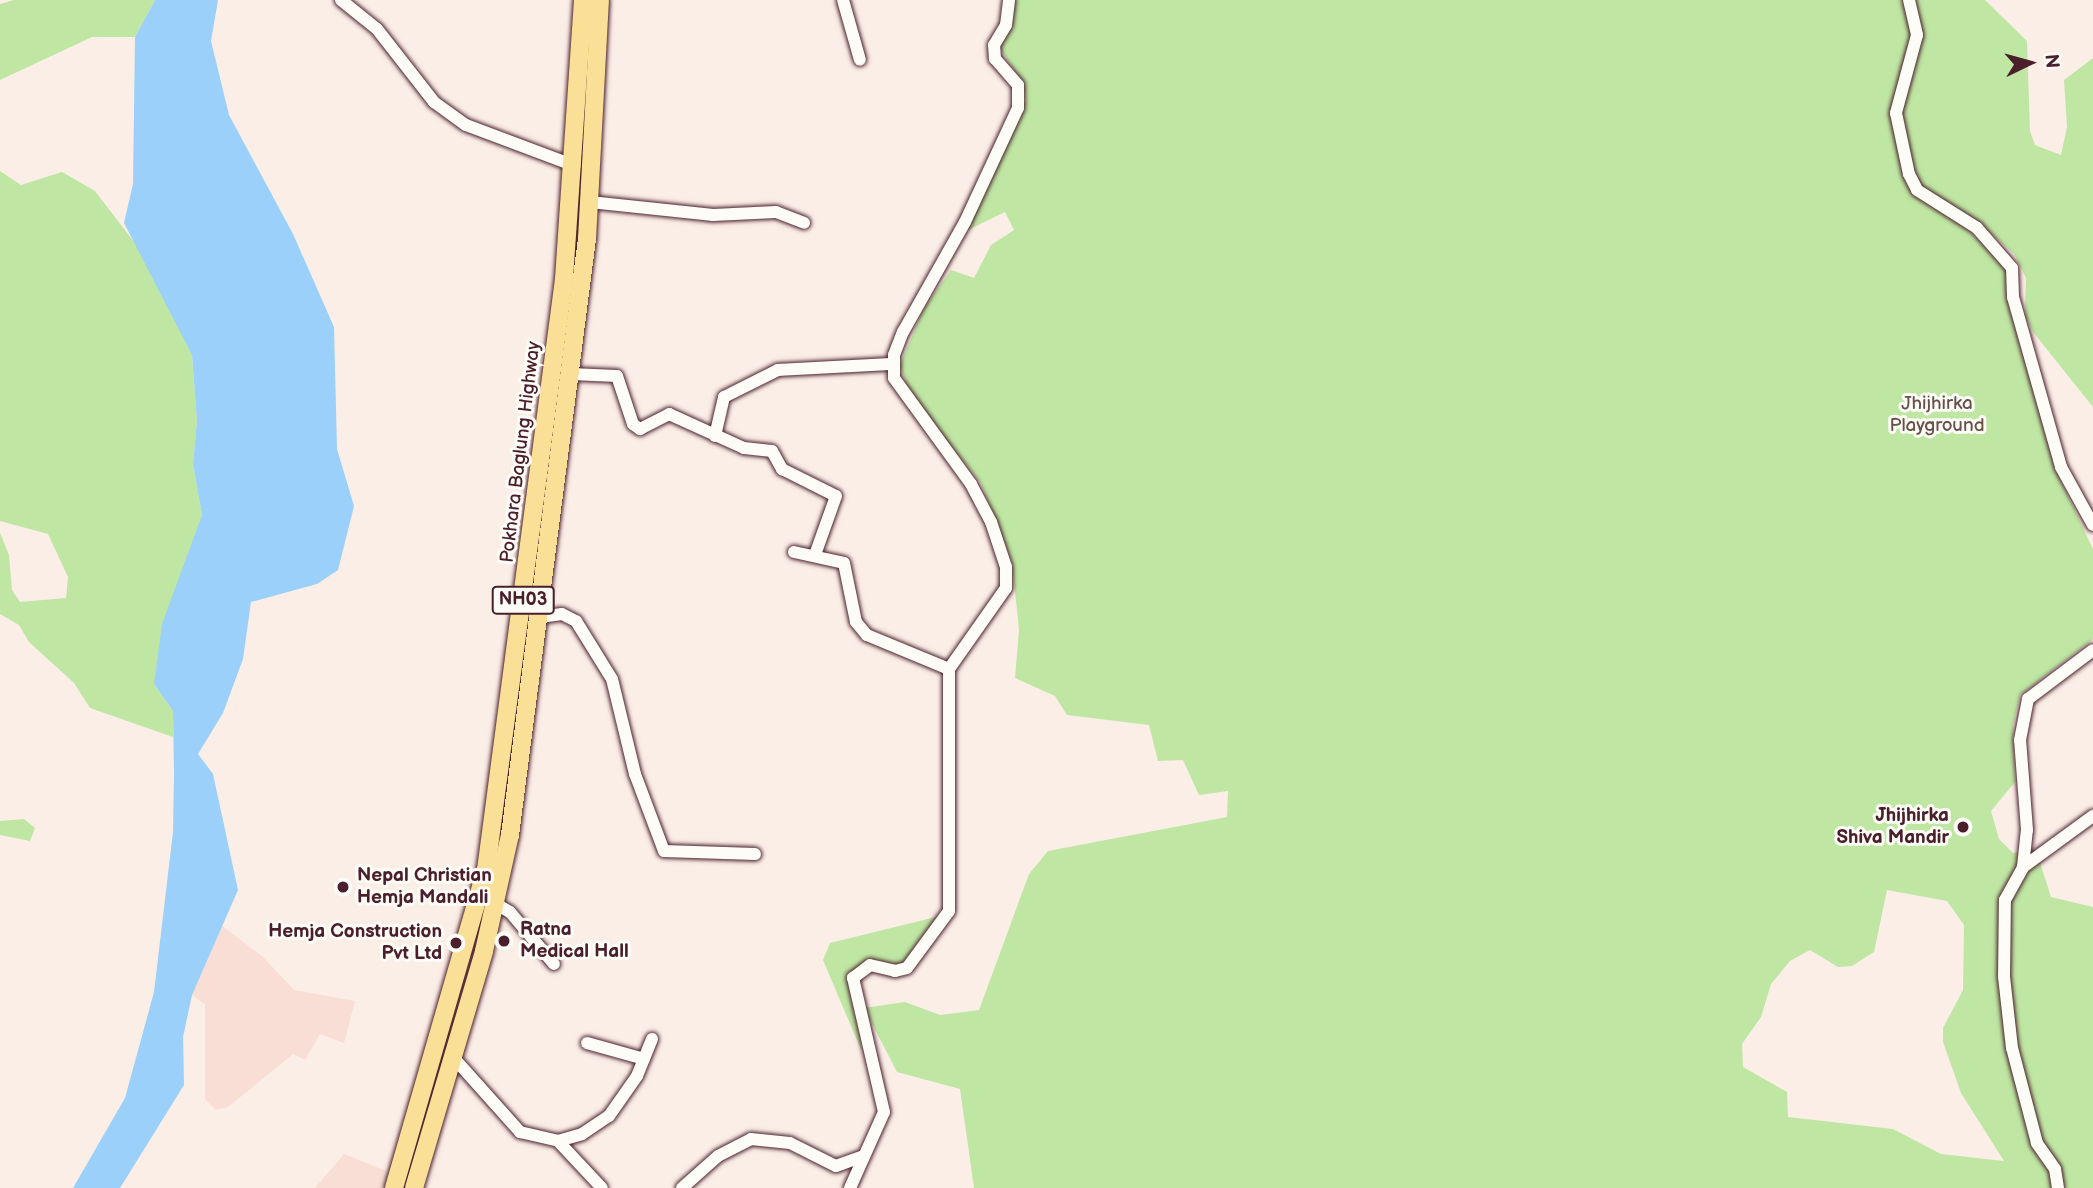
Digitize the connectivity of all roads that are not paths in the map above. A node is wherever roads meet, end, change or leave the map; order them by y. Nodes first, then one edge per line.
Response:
1 (341, 0) edge
2 (583, 0) edge
3 (600, 0) edge
4 (843, 0) edge
5 (1009, 0) edge
6 (1909, 0) edge
7 (860, 60) dead end
8 (575, 166) junction
9 (590, 202) junction
10 (804, 223) dead end
11 (894, 364) junction
12 (571, 374) junction
13 (715, 436) junction
14 (2093, 525) edge
15 (794, 551) dead end
16 (815, 555) junction
17 (540, 617) junction
18 (2093, 650) edge
19 (949, 669) junction
20 (2093, 816) edge
21 (755, 854) dead end
22 (2023, 867) junction
23 (496, 904) junction
24 (554, 964) dead end
25 (652, 1039) dead end
26 (587, 1043) dead end
27 (453, 1057) junction
28 (644, 1059) junction
29 (558, 1141) junction
30 (863, 1156) junction
31 (394, 1188) edge
32 (414, 1188) edge
33 (602, 1188) edge
34 (682, 1188) edge
35 (850, 1188) edge
36 (2058, 1188) edge

1 - 8 street
2 - 8 highway, Pokhara Baglung Highway / NH03
3 - 9 highway, Pokhara Baglung Highway
4 - 7 street
5 - 11 street
6 - 14 street
8 - 31 highway, Pokhara Baglung Highway / NH03
9 - 10 street
9 - 12 highway, Pokhara Baglung Highway
11 - 13 street
11 - 19 street
12 - 13 street
12 - 17 highway, Pokhara Baglung Highway
13 - 16 street
15 - 16 street
16 - 19 street
17 - 21 street
17 - 23 highway, Pokhara Baglung Highway
18 - 22 street
19 - 30 street
20 - 22 street
22 - 36 street
23 - 24 street
23 - 27 highway, Pokhara Baglung Highway
25 - 28 street
26 - 28 street
27 - 29 street
27 - 32 highway, Pokhara Baglung Highway
28 - 29 street
29 - 33 street
30 - 34 street
30 - 35 street

